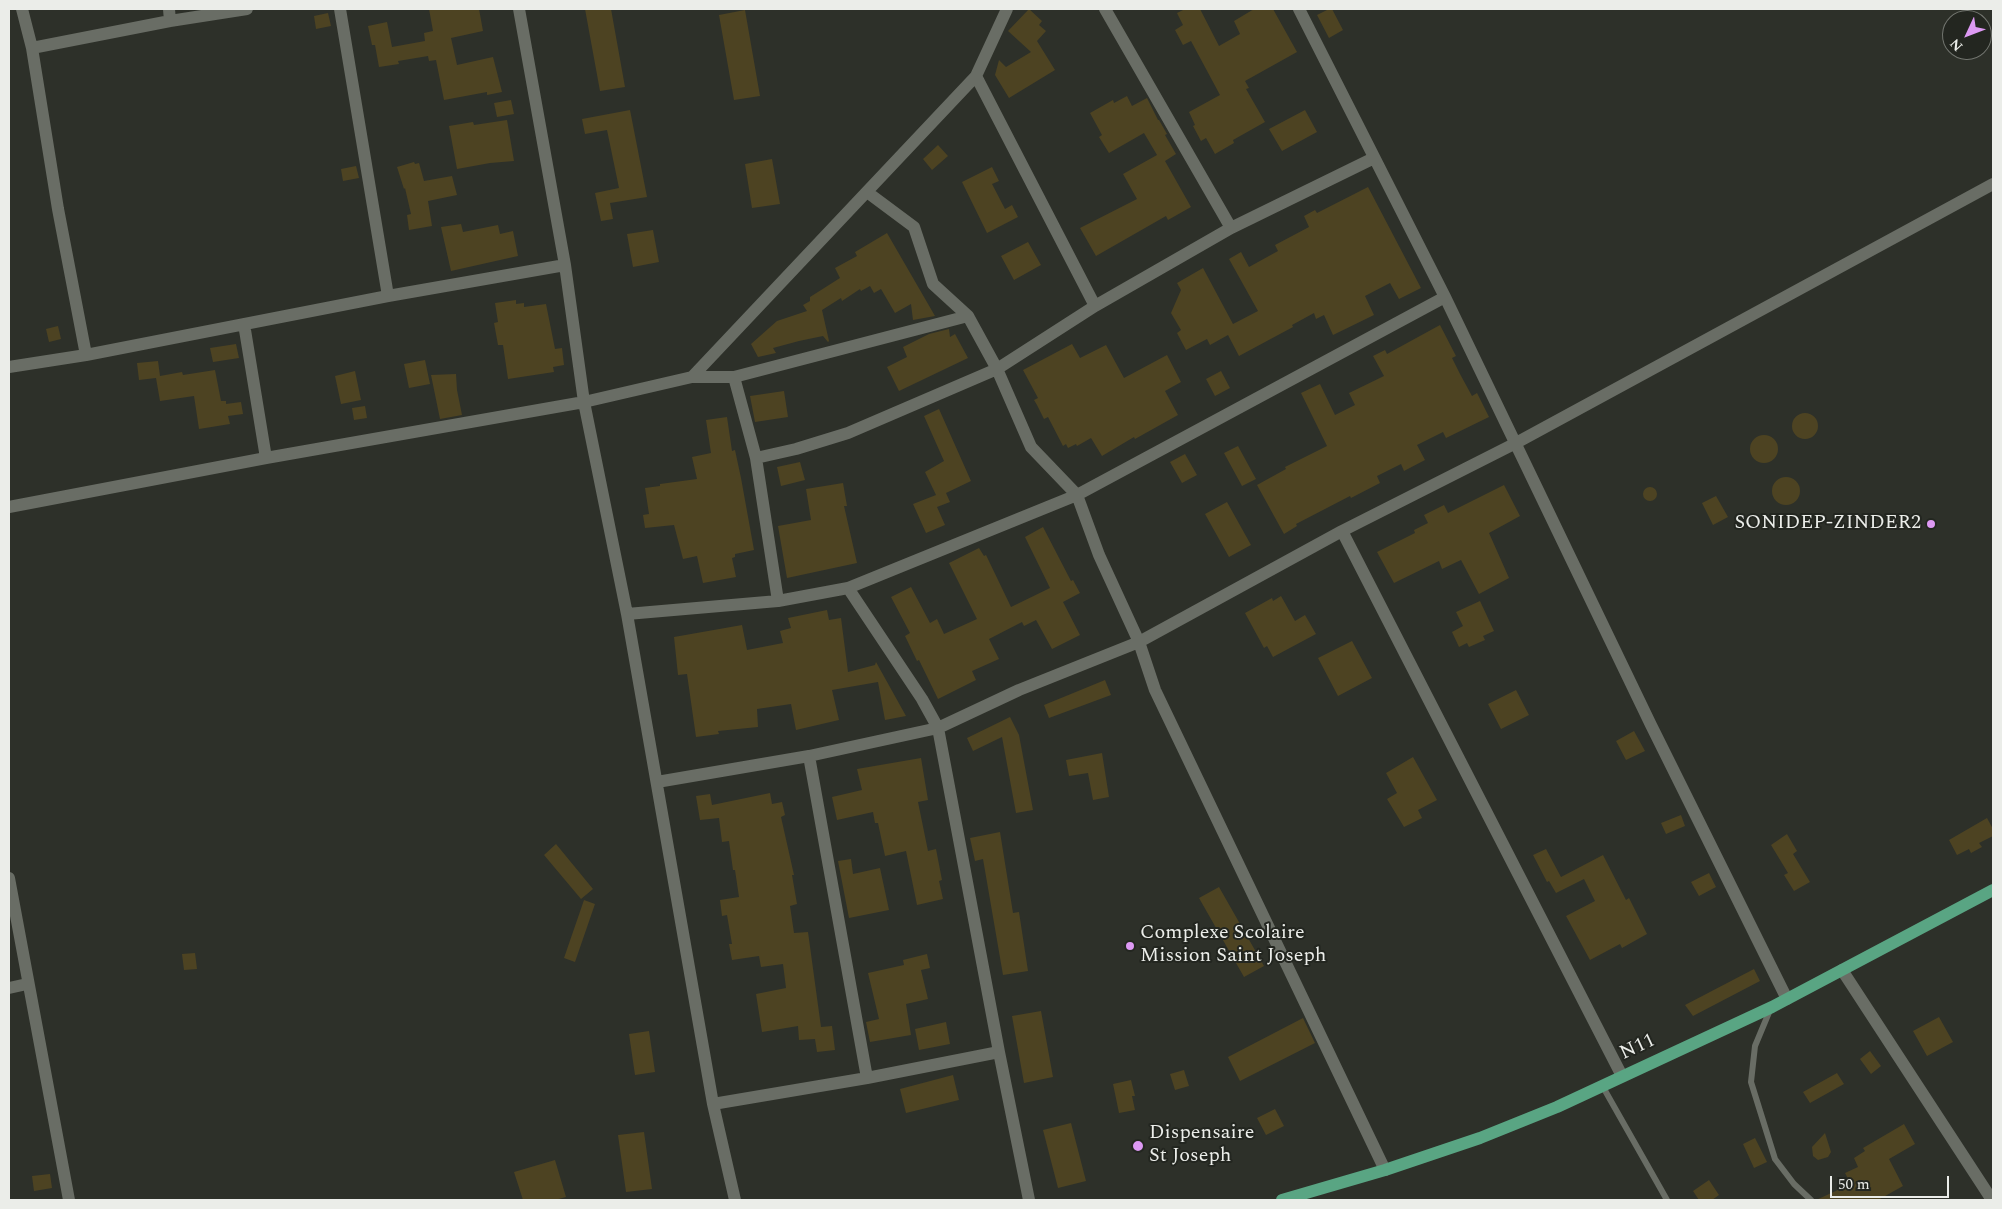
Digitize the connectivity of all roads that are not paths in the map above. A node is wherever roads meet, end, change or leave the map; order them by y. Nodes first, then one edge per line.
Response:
1 (22, 9) edge
2 (247, 9) edge
3 (340, 9) edge
4 (519, 9) edge
5 (1007, 9) edge
6 (1105, 9) edge
7 (1299, 9) edge
8 (170, 15) edge
9 (32, 48) junction
10 (976, 76) junction
11 (1374, 158) junction
12 (1993, 184) edge
13 (867, 192) junction
14 (1231, 228) junction
15 (565, 265) junction
16 (388, 296) junction
17 (1445, 298) junction
18 (1095, 306) junction
19 (968, 316) junction
20 (244, 324) junction
21 (86, 355) junction
22 (9, 367) edge
23 (997, 369) junction
24 (692, 377) junction
25 (734, 377) junction
26 (584, 402) junction
27 (1516, 443) junction
28 (266, 458) junction
29 (756, 458) junction
30 (1077, 495) junction
31 (9, 507) edge
32 (1342, 531) junction
33 (848, 588) junction
34 (778, 601) junction
35 (627, 614) junction
36 (1139, 642) junction
37 (938, 728) junction
38 (809, 756) junction
39 (657, 782) junction
40 (9, 878) edge
41 (1993, 890) edge
42 (1842, 970) junction
43 (28, 984) junction
44 (9, 988) edge
45 (1788, 998) junction
46 (1772, 1007) junction
47 (999, 1052) junction
48 (1622, 1076) junction
49 (867, 1078) junction
50 (1603, 1087) junction
51 (713, 1104) junction
52 (1385, 1170) junction
53 (69, 1200) edge
54 (736, 1200) edge
55 (1029, 1200) edge
56 (1282, 1200) edge
57 (1668, 1200) edge
58 (1812, 1200) edge
59 (1992, 1200) edge

1 - 9 street
2 - 8 street
3 - 16 street
4 - 15 street
5 - 10 street
6 - 14 street
7 - 11 street
8 - 9 street
9 - 21 street
10 - 13 street
10 - 18 street
11 - 14 street
11 - 17 street
12 - 27 street
13 - 19 street
13 - 24 street
14 - 18 street
15 - 16 street
15 - 26 street
16 - 20 street
17 - 27 street
17 - 30 street
18 - 23 street
19 - 23 street
19 - 25 street
20 - 21 street
20 - 28 street
21 - 22 street
23 - 29 street
23 - 30 street
24 - 25 street
24 - 26 street
25 - 29 street
26 - 28 street
26 - 35 street
27 - 32 street
27 - 45 street
28 - 31 street
29 - 34 street
30 - 33 street
30 - 36 street
32 - 36 street
32 - 48 street
33 - 34 street
33 - 37 street
34 - 35 street
35 - 39 street
36 - 37 street
36 - 52 street
37 - 38 street
37 - 47 street
38 - 39 street
38 - 49 street
39 - 51 street
40 - 43 street
41 - 42 main road, N11
42 - 45 main road, N11
42 - 59 street
43 - 44 street
43 - 53 street
45 - 46 main road, N11
46 - 48 main road, N11
46 - 58 lane
47 - 49 street
47 - 55 street
48 - 50 main road, N11
49 - 51 street
50 - 52 main road, N11
50 - 57 lane
51 - 54 street
52 - 56 main road, N11

